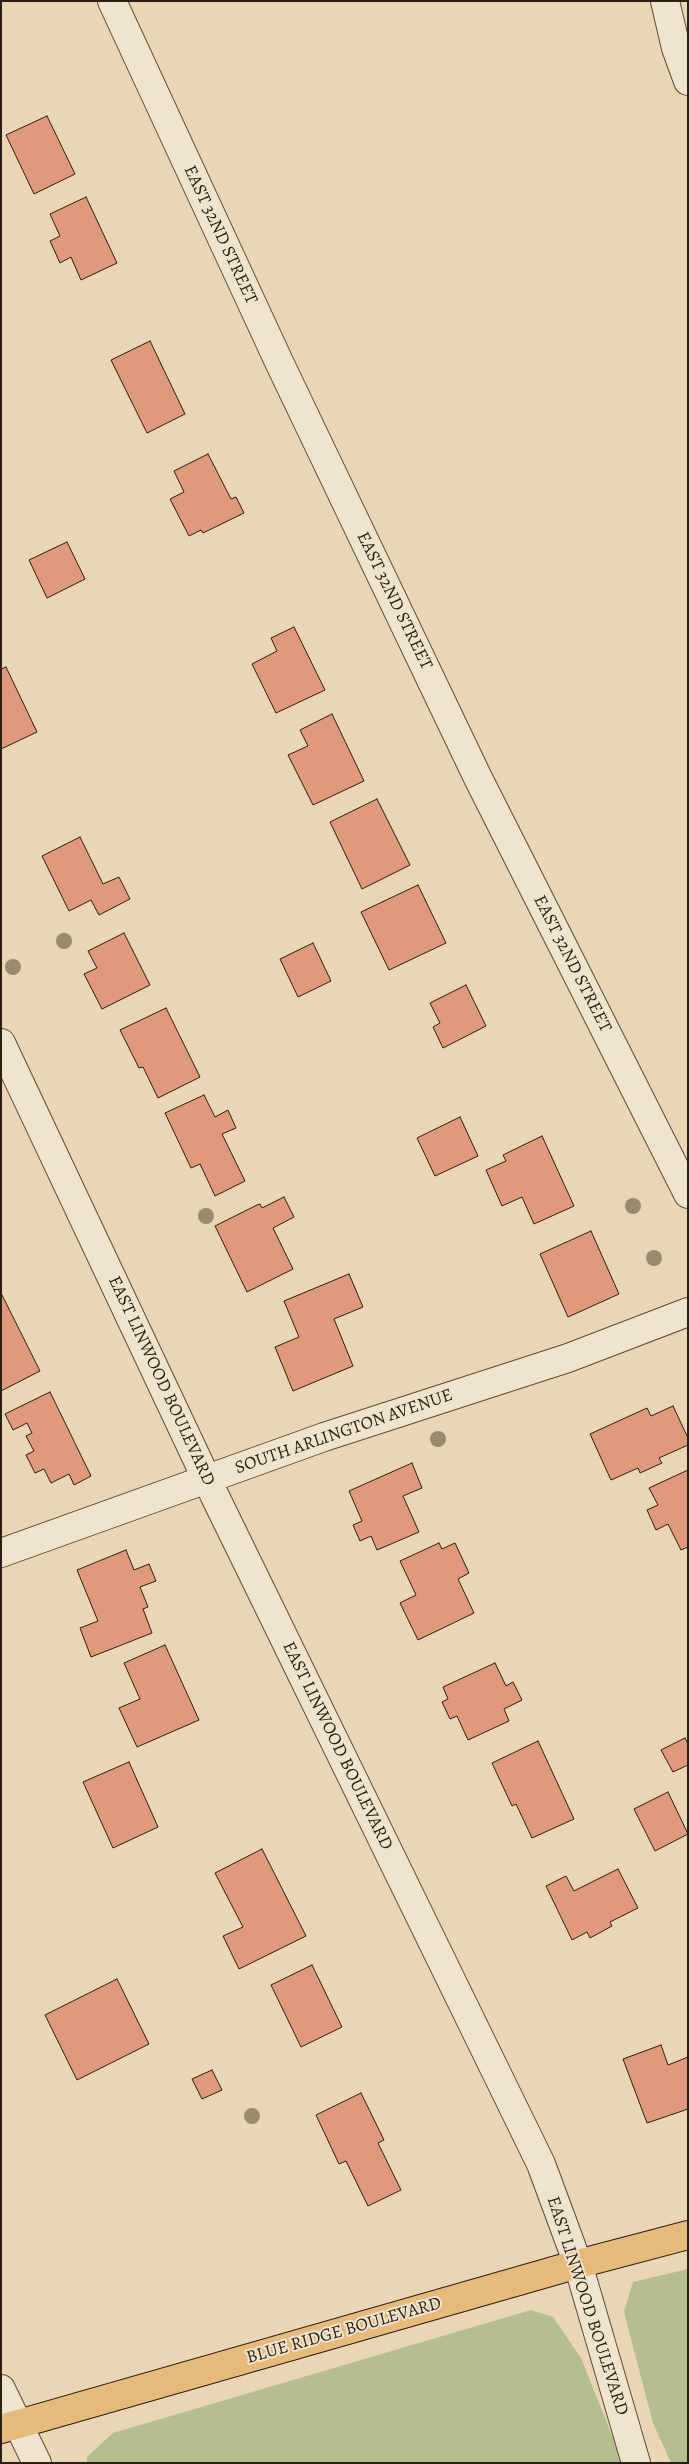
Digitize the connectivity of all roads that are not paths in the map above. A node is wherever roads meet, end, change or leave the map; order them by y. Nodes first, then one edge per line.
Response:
1 (112, 1) edge
2 (665, 1) edge
3 (688, 80) edge
4 (1, 1043) edge
5 (688, 1194) edge
6 (688, 1312) edge
7 (207, 1480) junction
8 (1, 1553) edge
9 (688, 2235) edge
10 (578, 2264) junction
11 (1, 2389) edge
12 (10, 2427) edge
13 (37, 2463) edge
14 (636, 2463) edge

1 - 5 street, EAST 32ND STREET
2 - 3 street
4 - 7 street, EAST LINWOOD BOULEVARD
6 - 7 street, SOUTH ARLINGTON AVENUE
7 - 8 street, SOUTH ARLINGTON AVENUE
7 - 10 street, EAST LINWOOD BOULEVARD
9 - 10 main road, BLUE RIDGE BOULEVARD
10 - 12 main road, BLUE RIDGE BOULEVARD
10 - 14 street, EAST LINWOOD BOULEVARD
11 - 12 street
12 - 13 street

